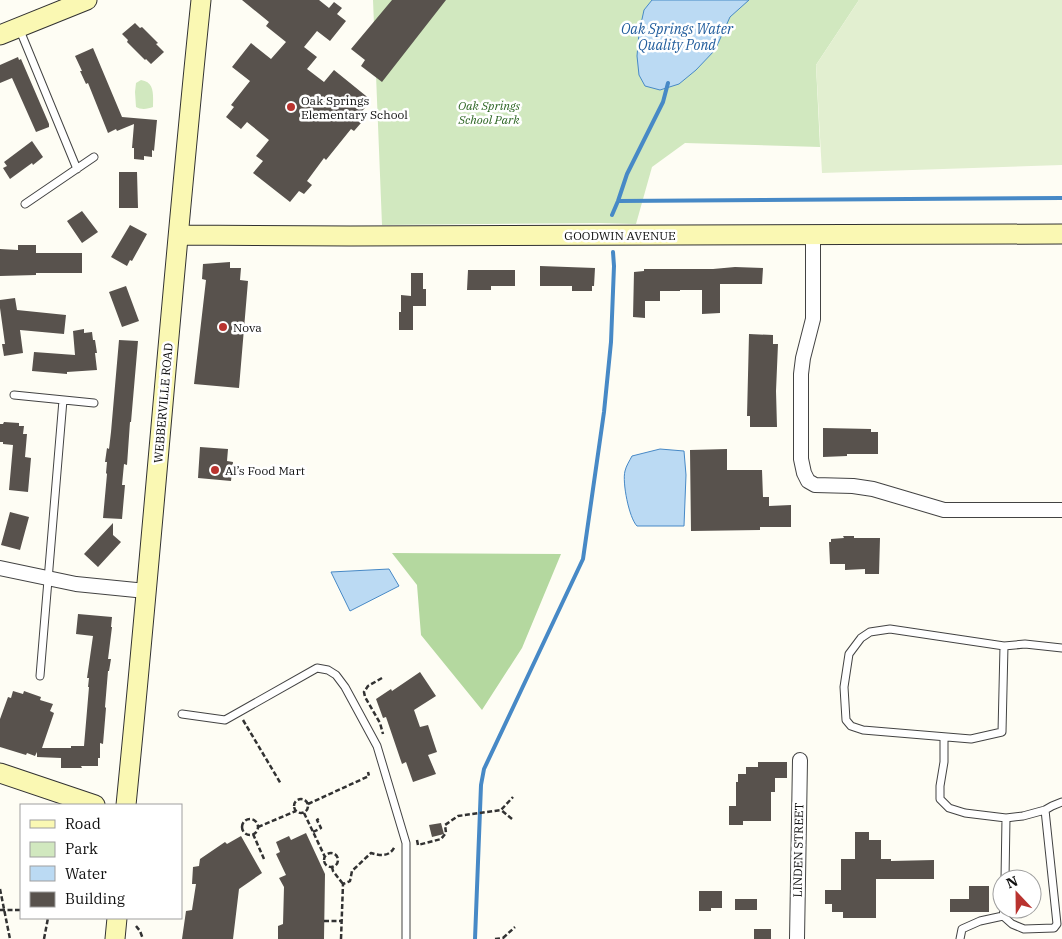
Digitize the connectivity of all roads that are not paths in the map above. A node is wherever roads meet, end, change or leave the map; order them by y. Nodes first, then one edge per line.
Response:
1 (87, 0) edge
2 (201, 0) edge
3 (18, 27) junction
4 (0, 35) edge
5 (94, 156) dead end
6 (77, 169) junction
7 (25, 204) dead end
8 (1062, 234) edge
9 (179, 235) junction
10 (813, 235) junction
11 (14, 395) dead end
12 (63, 400) junction
13 (94, 403) dead end
14 (1062, 510) edge
15 (0, 568) edge
16 (48, 579) junction
17 (146, 591) junction
18 (1004, 646) junction
19 (1062, 648) edge
20 (40, 676) dead end
21 (182, 714) dead end
22 (944, 737) junction
23 (800, 760) dead end
24 (0, 773) edge
25 (1062, 802) edge
26 (92, 804) edge
27 (126, 804) edge
28 (1045, 810) junction
29 (1006, 818) junction
30 (1004, 869) edge
31 (992, 916) edge
32 (117, 919) edge
33 (1009, 919) edge
34 (115, 939) edge
35 (406, 939) edge
36 (797, 939) edge
37 (960, 939) edge

1 - 3 street
2 - 9 street, WEBBERVILLE ROAD
3 - 4 street
3 - 6 lane
5 - 6 lane
6 - 7 lane
8 - 10 street, GOODWIN AVENUE
9 - 10 street, GOODWIN AVENUE
9 - 17 street, WEBBERVILLE ROAD
10 - 14 street
11 - 12 lane
12 - 13 lane
12 - 16 lane
15 - 16 street
16 - 17 street
16 - 20 lane
17 - 27 street, WEBBERVILLE ROAD
18 - 19 lane
18 - 22 lane
18 - 22 lane
21 - 35 lane
22 - 29 lane
23 - 36 street, LINDEN STREET
24 - 26 street
25 - 28 lane
28 - 29 lane
28 - 33 lane
29 - 30 lane
31 - 37 lane
32 - 34 street

